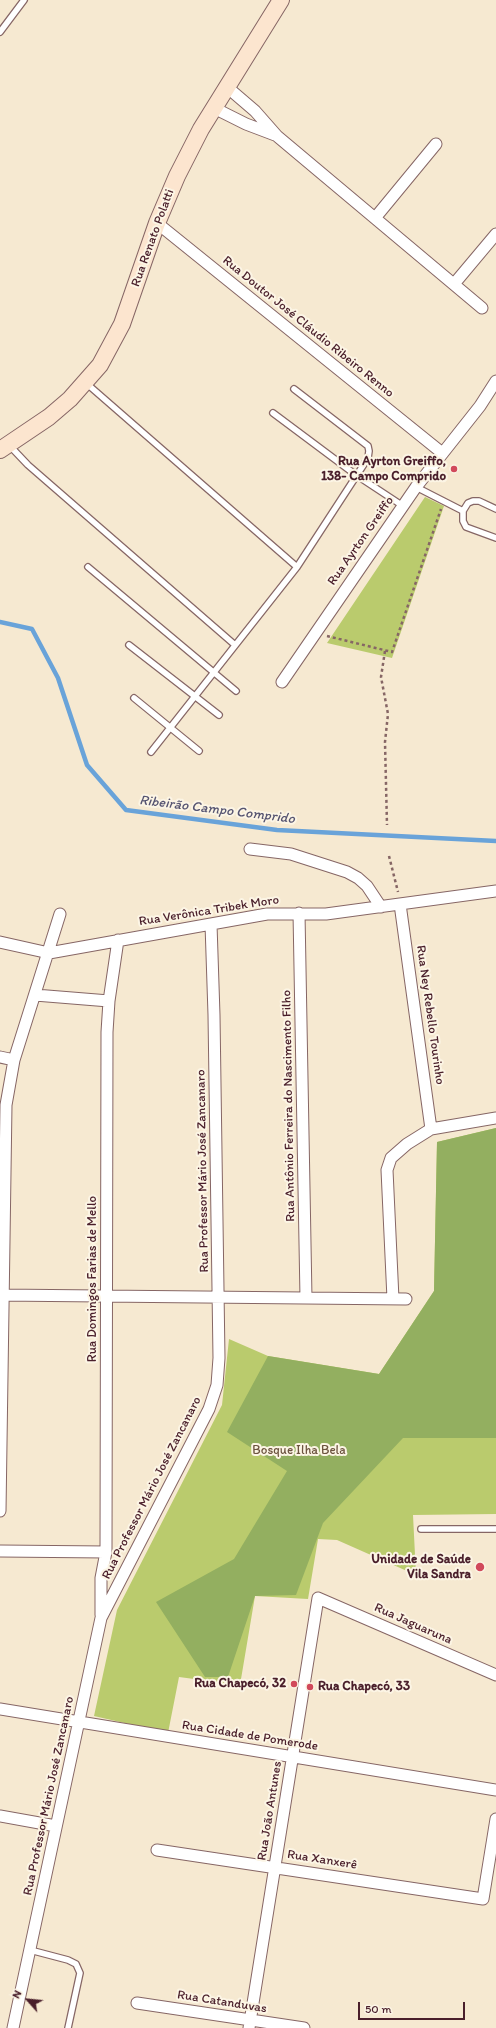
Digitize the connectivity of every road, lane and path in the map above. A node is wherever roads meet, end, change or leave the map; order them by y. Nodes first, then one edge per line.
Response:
1 (24, 0) edge
2 (281, 0) edge
3 (0, 32) edge
4 (227, 87) junction
5 (214, 108) junction
6 (277, 136) junction
7 (436, 144) dead end
8 (375, 218) junction
9 (157, 222) junction
10 (496, 234) edge
11 (454, 284) junction
12 (482, 308) dead end
13 (496, 381) edge
14 (86, 383) junction
15 (294, 388) dead end
16 (273, 413) dead end
17 (4, 447) edge
18 (441, 452) junction
19 (356, 475) junction
20 (416, 487) junction
21 (443, 501) junction
22 (403, 506) junction
23 (496, 509) edge
24 (463, 510) junction
25 (496, 538) edge
26 (88, 567) dead end
27 (297, 567) junction
28 (315, 633) junction
29 (129, 645) dead end
30 (235, 645) junction
31 (385, 651) junction
32 (213, 672) junction
33 (282, 682) dead end
34 (236, 691) dead end
35 (194, 696) junction
36 (134, 698) dead end
37 (219, 715) dead end
38 (169, 728) junction
39 (199, 751) dead end
40 (151, 752) dead end
41 (387, 826) dead end
42 (250, 849) dead end
43 (389, 856) dead end
44 (496, 891) edge
45 (400, 904) junction
46 (380, 907) junction
47 (299, 913) junction
48 (60, 914) dead end
49 (211, 924) junction
50 (118, 940) junction
51 (0, 942) edge
52 (49, 953) junction
53 (35, 995) junction
54 (109, 1001) junction
55 (0, 1057) edge
56 (14, 1060) junction
57 (496, 1118) edge
58 (431, 1129) junction
59 (1, 1295) edge
60 (107, 1296) junction
61 (218, 1297) junction
62 (306, 1298) junction
63 (393, 1299) junction
64 (406, 1299) dead end
65 (0, 1511) edge
66 (421, 1529) dead end
67 (496, 1529) edge
68 (0, 1552) edge
69 (106, 1552) junction
70 (318, 1598) joint
71 (101, 1618) junction
72 (496, 1675) edge
73 (0, 1709) edge
74 (79, 1722) junction
75 (293, 1757) junction
76 (496, 1790) edge
77 (0, 1816) edge
78 (496, 1819) edge
79 (56, 1826) junction
80 (157, 1850) dead end
81 (275, 1867) junction
82 (30, 1950) junction
83 (137, 2003) dead end
84 (250, 2024) edge
85 (13, 2028) edge
86 (68, 2028) edge
87 (304, 2028) edge

1 - 3 lane
2 - 4 main road, Rua Renato Polatti
4 - 5 main road, Rua Renato Polatti
4 - 6 street
5 - 6 street
5 - 9 main road, Rua Renato Polatti
6 - 8 street
7 - 8 street
8 - 11 street
9 - 14 main road, Rua Renato Polatti
9 - 18 street, Rua Doutor José Cláudio Ribeiro Renno
10 - 11 street
11 - 12 street
13 - 18 street, Rua Ayrton Greiffo
14 - 17 main road, Rua Renato Polatti
14 - 27 lane
15 - 19 lane
16 - 19 lane
17 - 30 lane
18 - 20 street, Rua Ayrton Greiffo
19 - 22 lane
19 - 27 lane
20 - 21 lane
20 - 22 street, Rua Ayrton Greiffo
21 - 24 lane
21 - 31 path
22 - 28 street, Rua Ayrton Greiffo
23 - 24 lane
24 - 25 lane
26 - 32 lane
27 - 30 lane
28 - 31 path
28 - 33 street, Rua Ayrton Greiffo
29 - 35 lane
30 - 32 lane
31 - 41 path
32 - 34 lane
32 - 35 lane
35 - 37 lane
35 - 38 lane
36 - 38 lane
38 - 39 lane
38 - 40 lane
42 - 46 street
43 - 45 path
44 - 45 street, Rua Verônica Tribek Moro
45 - 46 street, Rua Verônica Tribek Moro
45 - 58 street, Rua Ney Rebello Tourinho
46 - 47 street, Rua Verônica Tribek Moro
47 - 49 street, Rua Verônica Tribek Moro
47 - 62 street, Rua Antônio Ferreira do Nascimento Filho
48 - 52 street
49 - 50 street, Rua Verônica Tribek Moro
49 - 61 street, Rua Professor Mário José Zancanaro
50 - 52 street, Rua Verônica Tribek Moro
50 - 54 street, Rua Domingos Farias de Mello
51 - 52 street, Rua Verônica Tribek Moro
52 - 53 street
53 - 54 street
53 - 56 street
54 - 60 street, Rua Domingos Farias de Mello
55 - 56 street
56 - 59 street
57 - 58 street
58 - 63 street
59 - 60 street
59 - 65 street
60 - 61 street
60 - 69 street, Rua Domingos Farias de Mello
61 - 62 street
61 - 71 street, Rua Professor Mário José Zancanaro
62 - 63 street
63 - 64 street
66 - 67 lane
68 - 69 street
69 - 71 street, Rua Domingos Farias de Mello
70 - 72 street, Rua Jaguaruna
70 - 75 street, Rua João Antunes
71 - 74 street, Rua Professor Mário José Zancanaro
73 - 74 street, Rua Cidade de Pomerode
74 - 75 street, Rua Cidade de Pomerode
74 - 79 street, Rua Professor Mário José Zancanaro
75 - 76 street, Rua Cidade de Pomerode
75 - 81 street, Rua João Antunes
77 - 79 street
78 - 81 street, Rua Xanxerê
79 - 82 street, Rua Professor Mário José Zancanaro
80 - 81 street, Rua Xanxerê
81 - 84 street, Rua João Antunes
82 - 85 street, Rua Professor Mário José Zancanaro
82 - 86 lane
83 - 84 street, Rua Catanduvas
84 - 87 street, Rua Catanduvas

